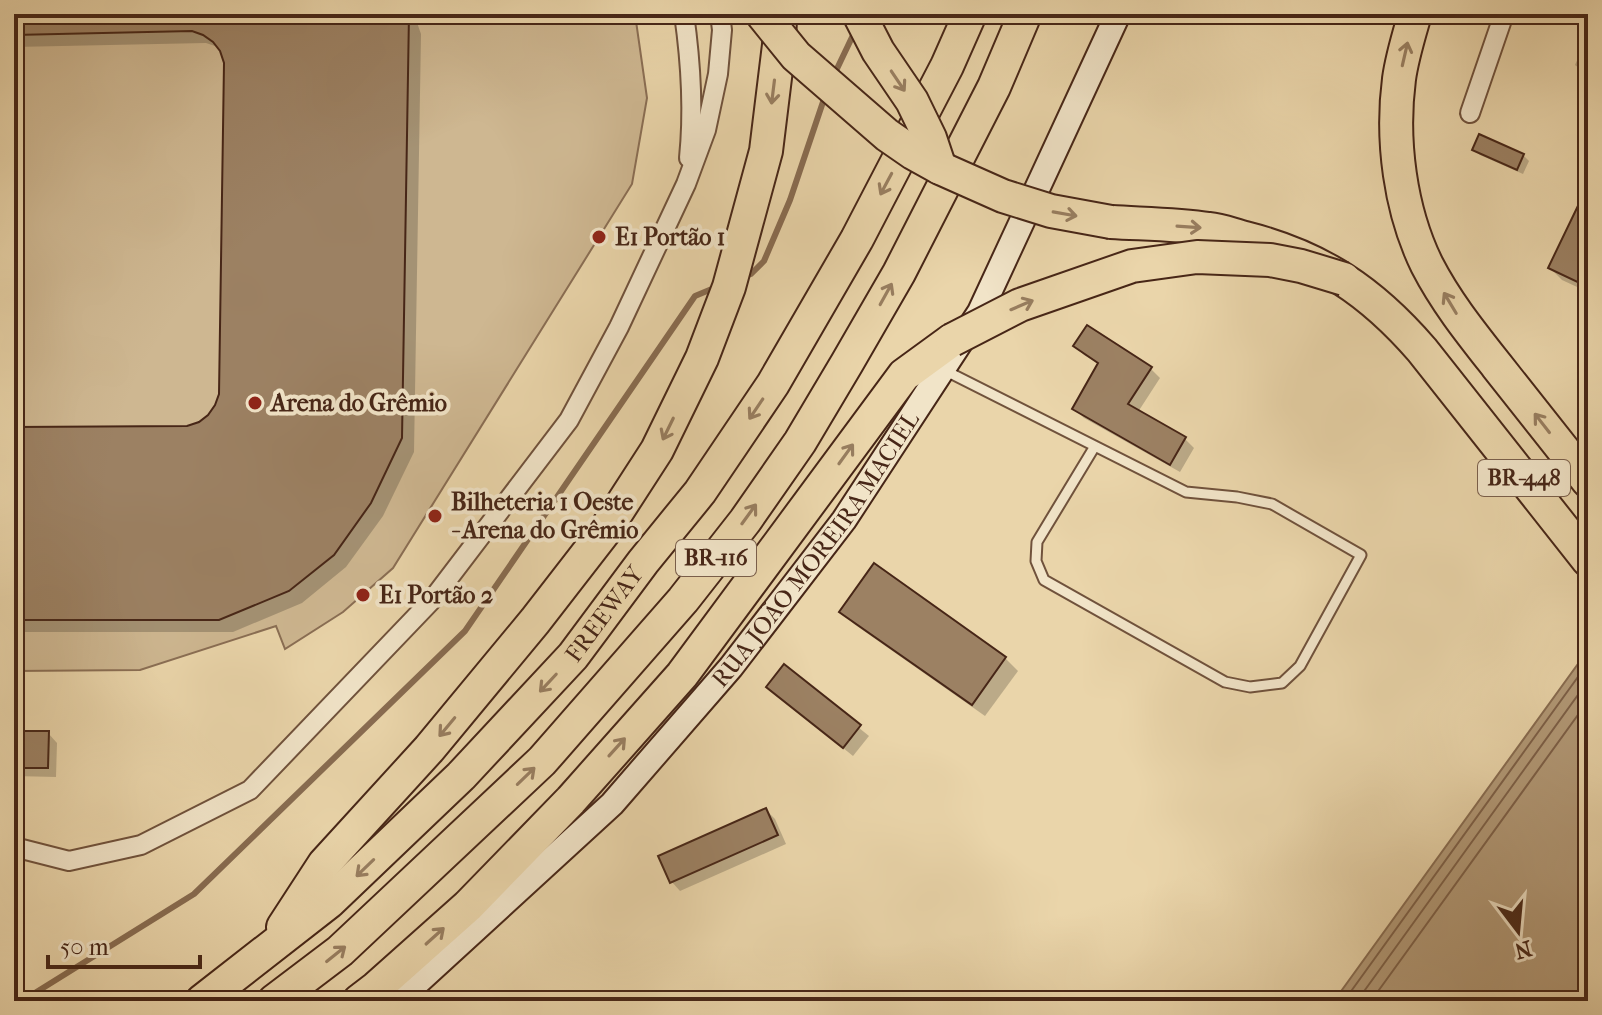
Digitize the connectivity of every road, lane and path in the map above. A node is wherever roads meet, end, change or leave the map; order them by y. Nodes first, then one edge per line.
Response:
1 (684, 14) edge
2 (720, 14) edge
3 (762, 14) edge
4 (780, 14) edge
5 (859, 14) edge
6 (970, 14) edge
7 (1025, 14) edge
8 (1118, 14) edge
9 (1415, 14) edge
10 (1504, 14) edge
11 (1470, 113) dead end
12 (940, 168) junction
13 (686, 184) junction
14 (1344, 279) junction
15 (942, 369) junction
16 (1095, 446) junction
17 (1588, 481) edge
18 (1588, 560) edge
19 (14, 847) edge
20 (268, 950) junction
21 (202, 1001) edge
22 (274, 1001) edge
23 (359, 1001) edge
24 (397, 1001) edge

1 - 13 street
2 - 13 street
3 - 12 highway, bridge
4 -> 20 highway
5 -> 12 highway, bridge
6 -> 20 highway, FREEWAY / BR-116
22 -> 7 highway, FREEWAY / BR-116
8 - 15 street, RUA JOÃO MOREIRA MACIEL
17 -> 9 highway, BR-448
10 - 11 street
12 -> 14 highway, bridge
13 - 19 street
14 - 18 highway, BR-448
23 -> 14 highway, bridge
15 - 16 lane
15 - 24 street, RUA JOÃO MOREIRA MACIEL
16 - 16 lane
20 - 21 highway, FREEWAY / BR-116

